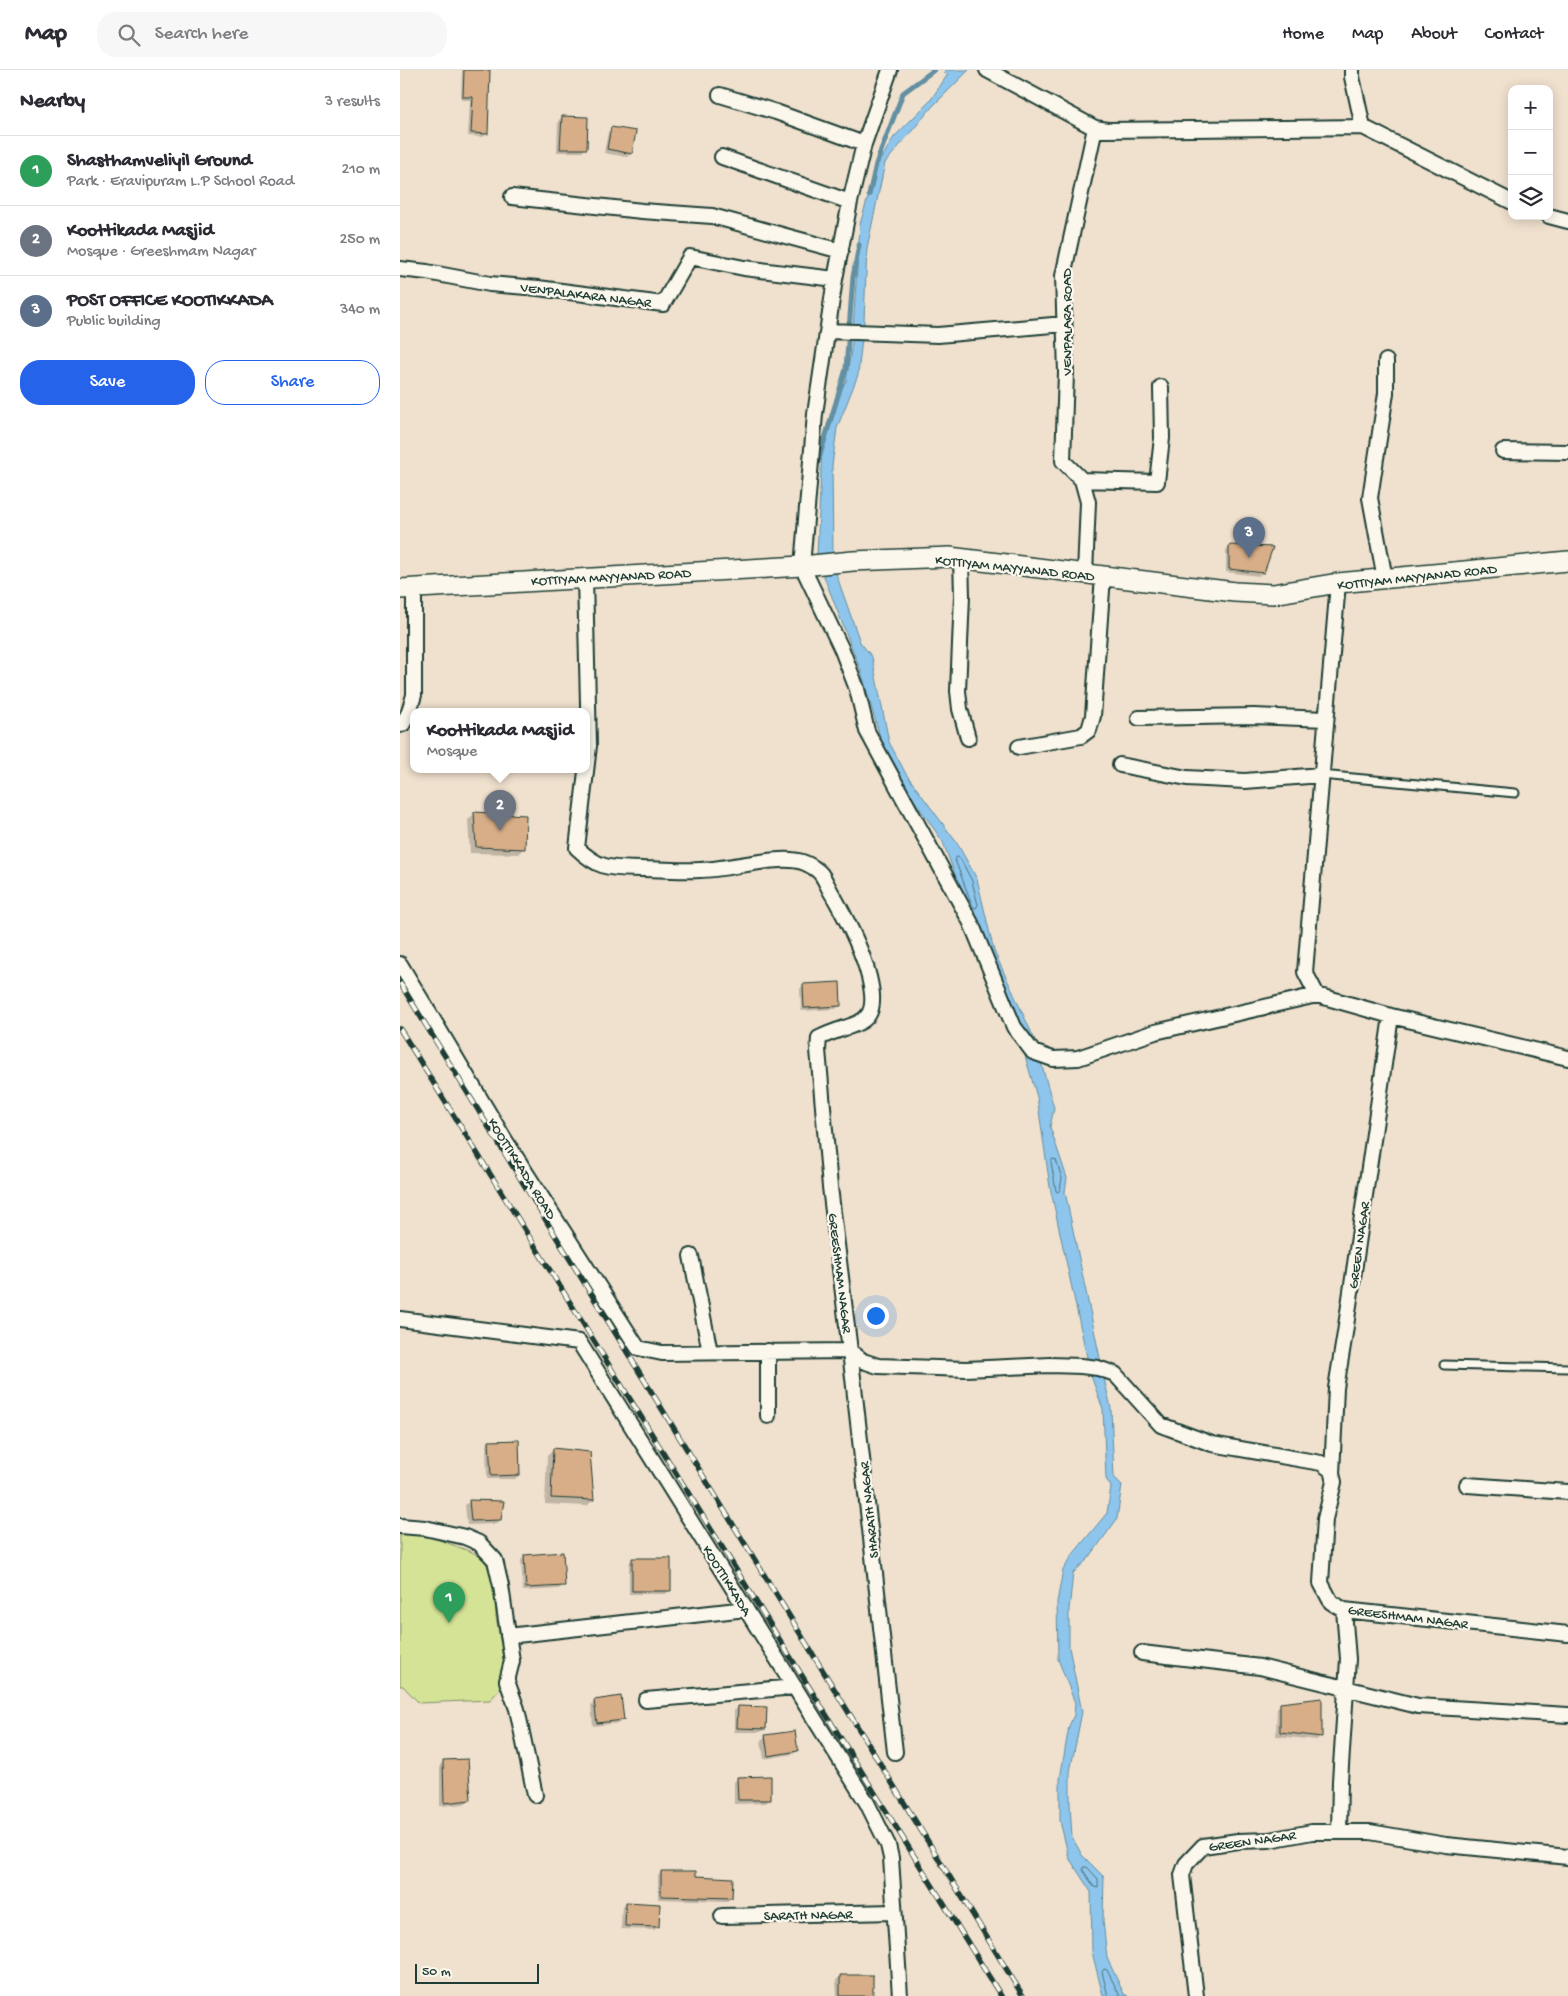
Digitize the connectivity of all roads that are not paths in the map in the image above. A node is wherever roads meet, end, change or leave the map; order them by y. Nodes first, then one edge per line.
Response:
1 (890, 70) edge
2 (987, 70) edge
3 (1352, 70) edge
4 (720, 95) dead end
5 (1363, 127) junction
6 (1095, 128) junction
7 (864, 144) junction
8 (722, 157) dead end
9 (512, 197) dead end
10 (1508, 200) edge
11 (850, 202) junction
12 (1553, 217) edge
13 (1568, 221) edge
14 (841, 251) junction
15 (400, 269) edge
16 (835, 279) junction
17 (1064, 324) junction
18 (832, 331) junction
19 (1386, 361) dead end
20 (1161, 387) dead end
21 (1504, 451) dead end
22 (1568, 452) edge
23 (1082, 480) junction
24 (960, 558) junction
25 (1568, 561) edge
26 (802, 566) junction
27 (1094, 575) junction
28 (585, 578) junction
29 (1385, 579) junction
30 (1338, 583) junction
31 (407, 589) edge
32 (410, 708) edge
33 (588, 708) edge
34 (410, 709) edge
35 (1139, 718) dead end
36 (1326, 719) junction
37 (400, 725) edge
38 (968, 738) dead end
39 (1019, 747) dead end
40 (1120, 765) dead end
41 (586, 773) edge
42 (1321, 775) junction
43 (1516, 793) dead end
44 (400, 964) edge
45 (1317, 995) junction
46 (1391, 1016) junction
47 (1568, 1058) edge
48 (691, 1256) dead end
49 (400, 1319) edge
50 (768, 1351) junction
51 (850, 1351) junction
52 (710, 1352) junction
53 (1444, 1365) dead end
54 (1568, 1368) edge
55 (768, 1416) dead end
56 (1332, 1474) junction
57 (1467, 1485) dead end
58 (1568, 1492) edge
59 (400, 1526) edge
60 (746, 1609) junction
61 (1344, 1610) junction
62 (1568, 1634) edge
63 (508, 1636) junction
64 (1142, 1653) dead end
65 (795, 1687) junction
66 (1346, 1689) junction
67 (646, 1700) dead end
68 (1568, 1715) edge
69 (896, 1752) dead end
70 (535, 1795) dead end
71 (1338, 1832) junction
72 (1568, 1857) edge
73 (894, 1912) junction
74 (722, 1916) dead end
75 (900, 1996) edge
76 (1196, 1996) edge

1 - 7 street
2 - 6 street
3 - 5 street
4 - 7 street
5 - 6 street
5 - 10 street
6 - 17 street, VENPALARA ROAD
7 - 11 street
8 - 11 street
9 - 14 street
11 - 14 street
12 - 13 street
14 - 16 street
15 - 16 street, VENPALAKARA NAGAR
16 - 18 street
17 - 18 street
17 - 23 street, VENPALARA ROAD
18 - 26 street
19 - 29 street
20 - 23 street
21 - 22 street
23 - 27 street
24 - 26 main road, KOTTIYAM MAYYANAD ROAD
24 - 27 main road, KOTTIYAM MAYYANAD ROAD
24 - 38 street
25 - 29 main road, KOTTIYAM MAYYANAD ROAD
26 - 28 main road, KOTTIYAM MAYYANAD ROAD
26 - 45 street
27 - 30 main road, KOTTIYAM MAYYANAD ROAD
27 - 39 street
28 - 31 main road, KOTTIYAM MAYYANAD ROAD
28 - 33 street, GREESHMAM NAGAR
29 - 30 main road, KOTTIYAM MAYYANAD ROAD
30 - 36 street
31 - 32 street
34 - 37 street
35 - 36 street
36 - 42 street
40 - 42 street
41 - 51 street, GREESHMAM NAGAR
42 - 43 lane
42 - 45 street
44 - 52 street, KOOTTIKKADA ROAD
45 - 46 street
46 - 47 street
46 - 56 street, GREEN NAGAR
48 - 52 street
49 - 60 street, KOOTTIKKADA
50 - 51 street
50 - 52 street
50 - 55 street
51 - 56 street, GREESHMAM NAGAR
51 - 69 street, SHARATH NAGAR
53 - 54 lane
56 - 61 street, GREESHMAM NAGAR
57 - 58 street
59 - 63 street
60 - 63 street
60 - 65 street, KOOTTIKKADA
61 - 62 street, GREESHMAM NAGAR
61 - 66 street
63 - 70 street
64 - 66 street
65 - 67 street
65 - 73 street, KOOTTIKKADA
66 - 68 street
66 - 71 street
71 - 72 street, GREEN NAGAR
71 - 76 street, GREEN NAGAR
73 - 74 street, SARATH NAGAR
73 - 75 street, KOOTTIKKADA

